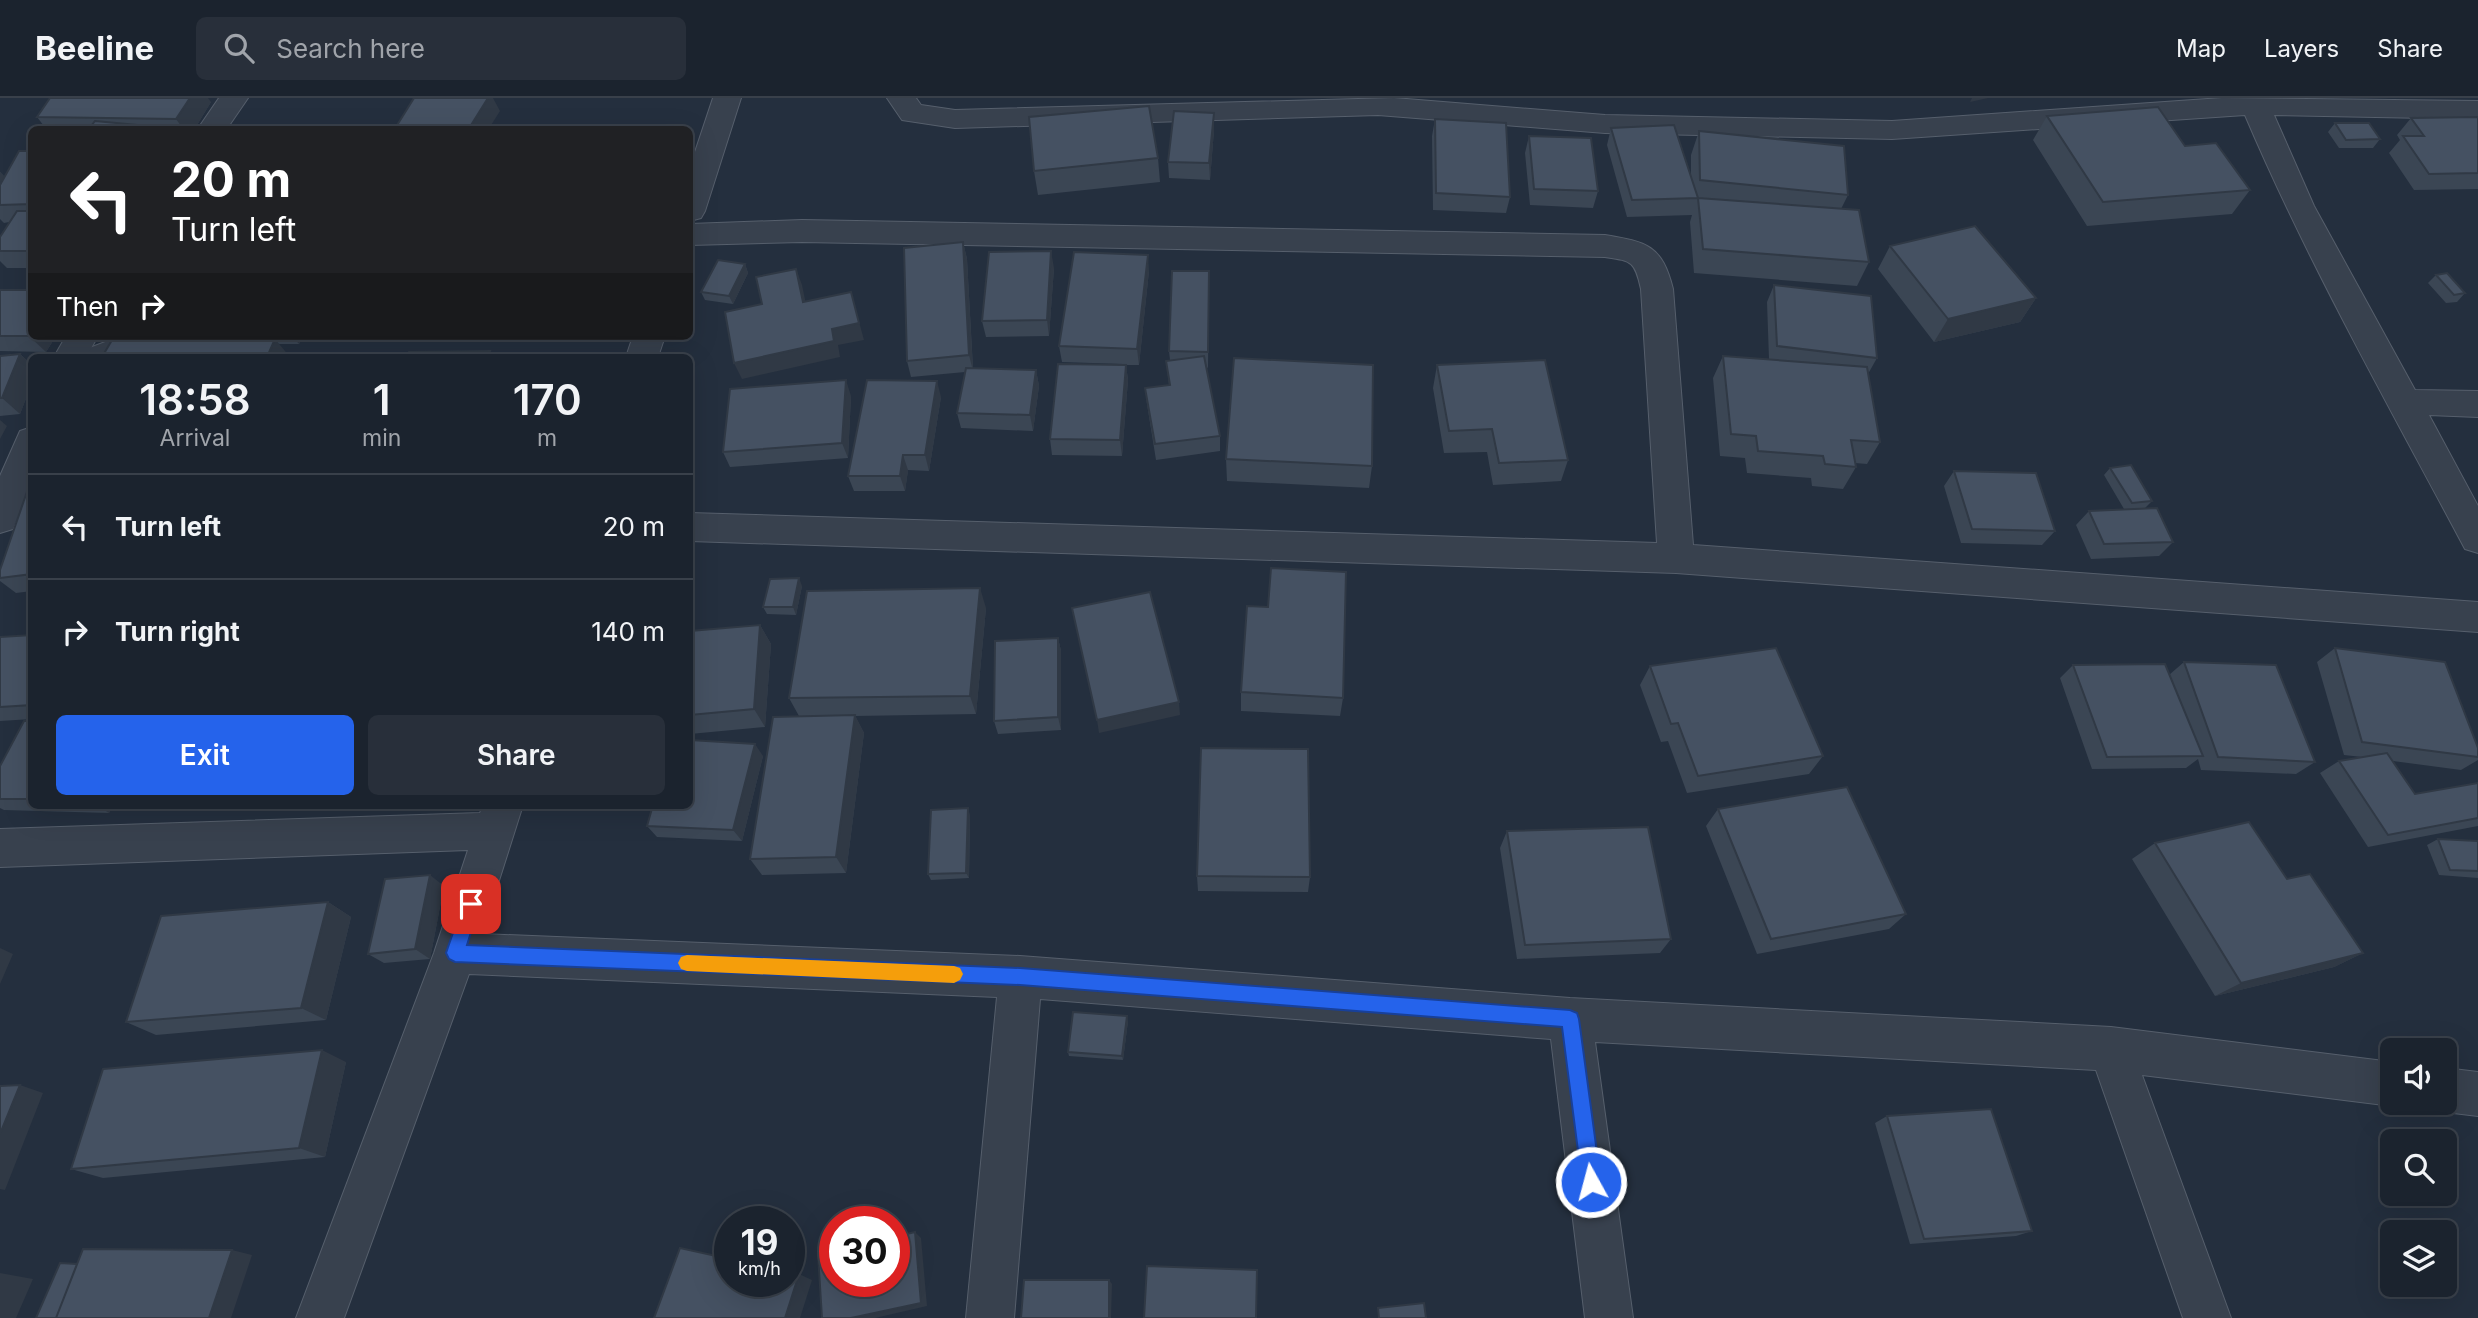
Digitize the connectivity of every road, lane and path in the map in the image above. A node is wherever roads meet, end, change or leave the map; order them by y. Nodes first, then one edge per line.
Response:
1 (234, 98) edge
2 (727, 98) edge
3 (901, 98) edge
4 (2254, 102) edge
5 (2478, 110) edge
6 (214, 126) edge
7 (693, 202) edge
8 (693, 235) edge
9 (129, 340) edge
10 (93, 354) edge
11 (2403, 402) junction
12 (2478, 404) edge
13 (28, 453) edge
14 (0, 519) edge
15 (693, 527) edge
16 (2478, 539) edge
17 (1676, 558) junction
18 (2478, 617) edge
19 (500, 818) edge
20 (0, 848) edge
21 (455, 953) junction
22 (1020, 977) junction
23 (1570, 1019) junction
24 (2111, 1049) junction
25 (2380, 1083) edge
26 (2457, 1091) edge
27 (2478, 1094) edge
28 (320, 1318) edge
29 (990, 1318) edge
30 (1609, 1318) edge
31 (2207, 1318) edge

1 - 6 street
2 - 7 street
3 - 4 street
4 - 5 street
4 - 11 street
8 - 17 street
9 - 10 lane
11 - 12 street
11 - 16 street
13 - 14 street
15 - 17 street
17 - 18 street
19 - 20 street
19 - 21 street
21 - 22 street
21 - 28 street
22 - 23 street
22 - 29 street
23 - 24 street
23 - 30 street
24 - 25 street
24 - 31 street
26 - 27 street

